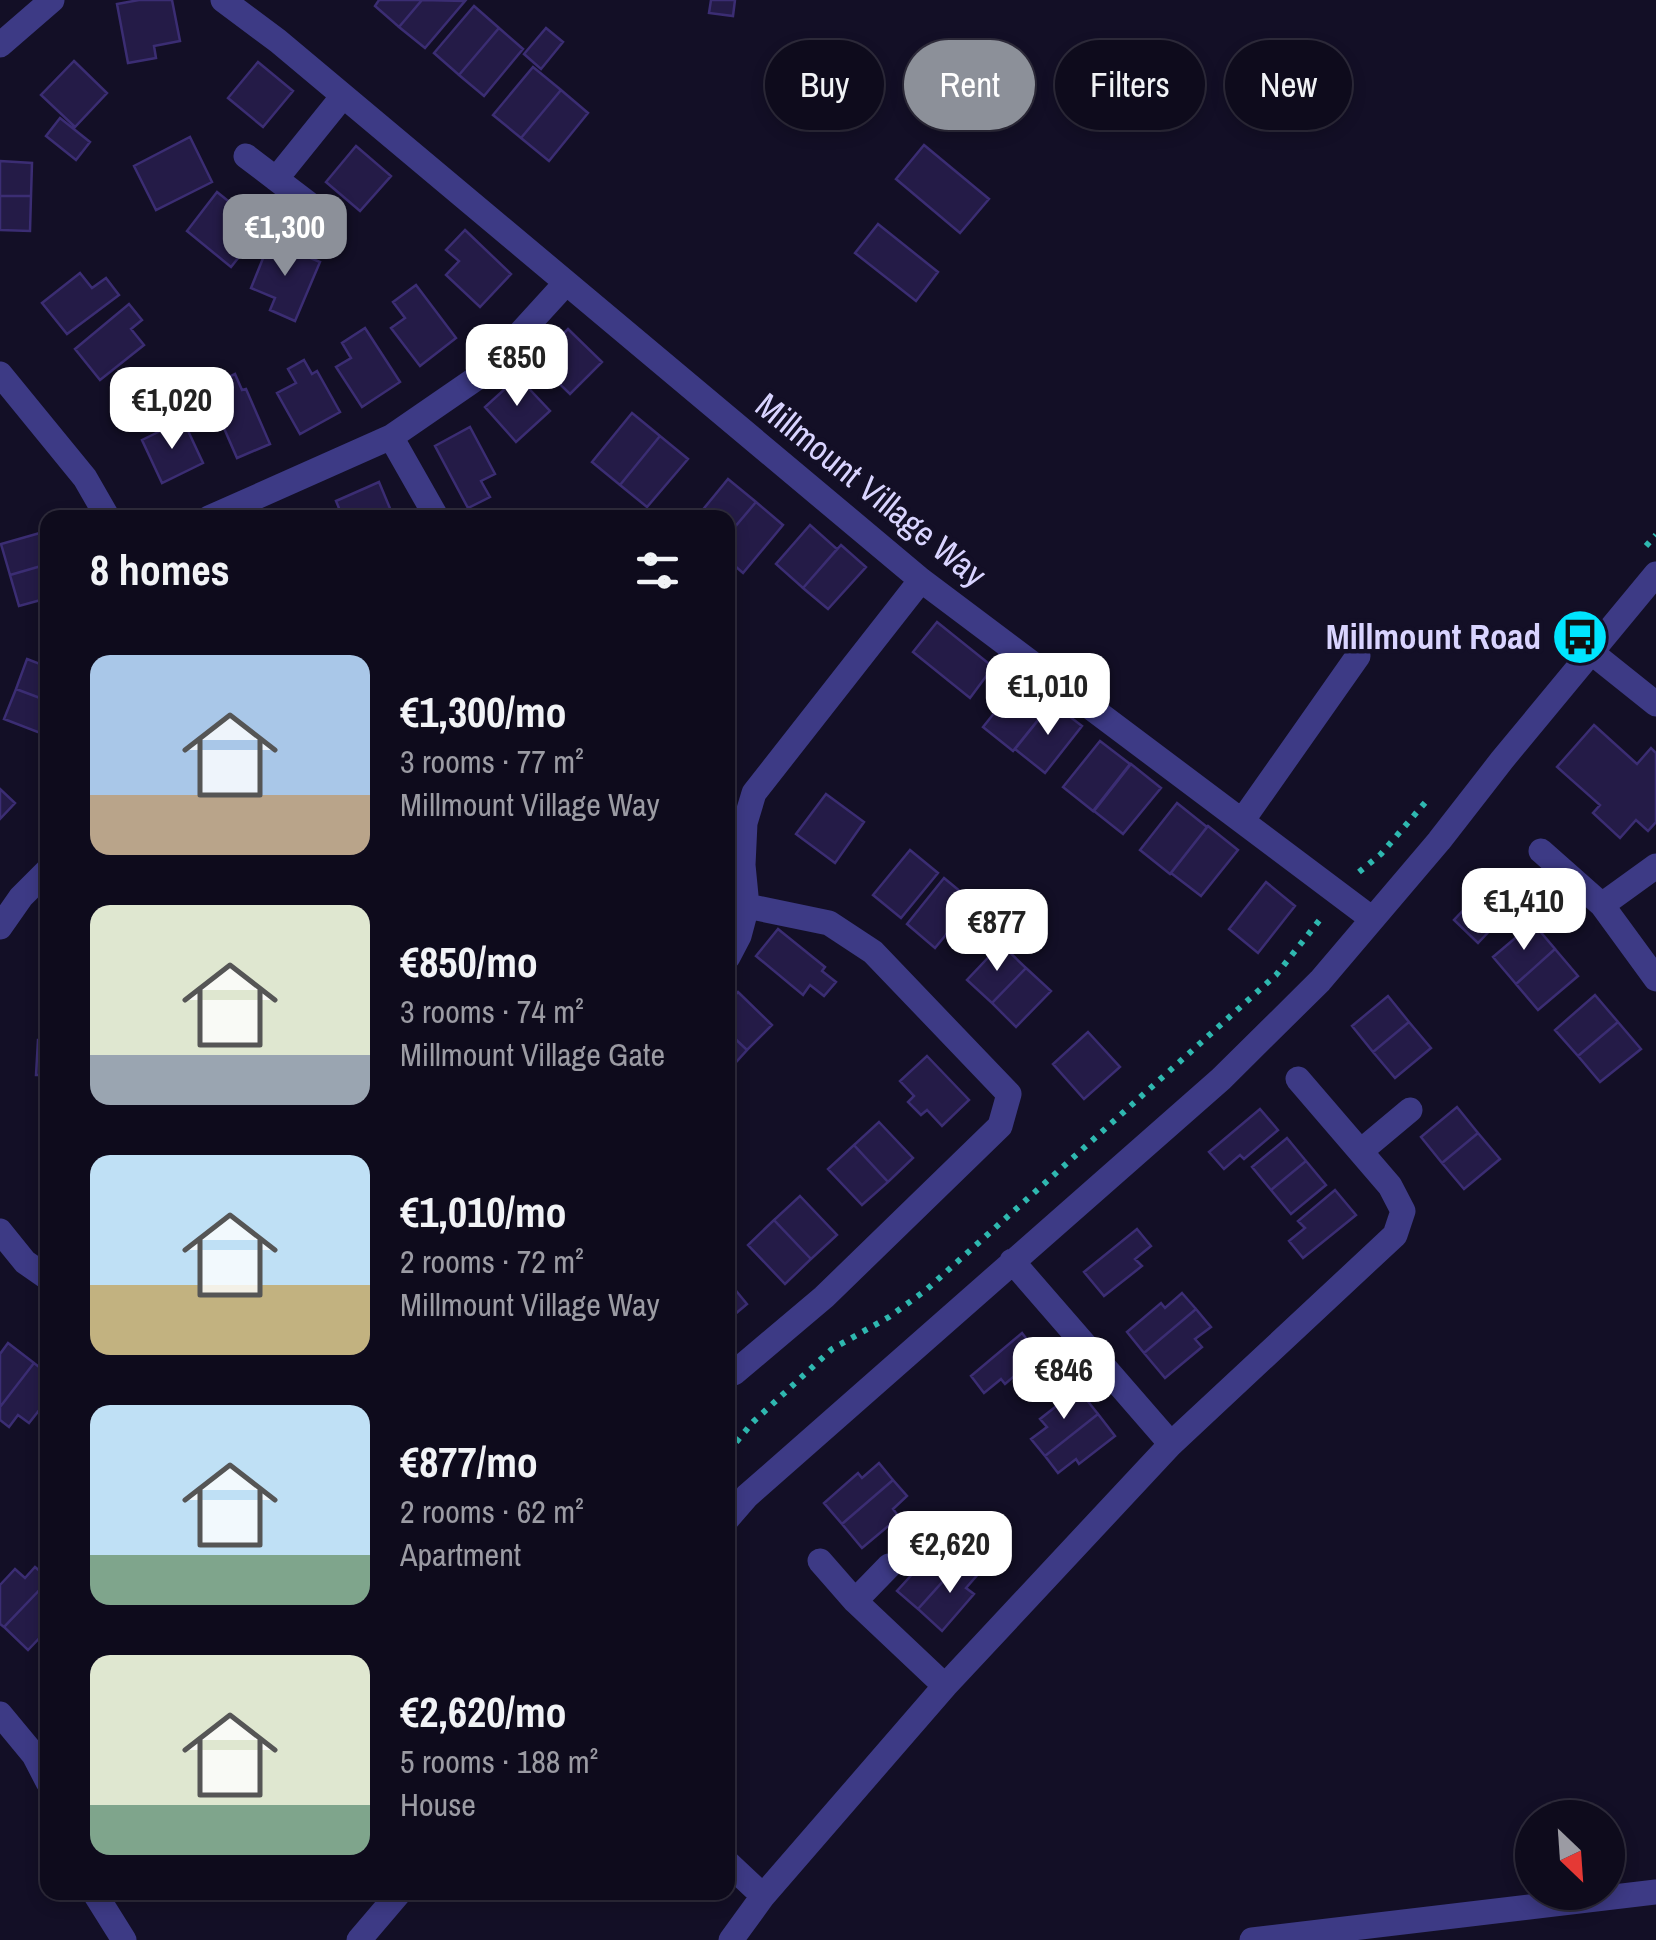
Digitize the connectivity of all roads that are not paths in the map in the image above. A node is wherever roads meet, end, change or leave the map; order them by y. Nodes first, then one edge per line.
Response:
1 (52, 0) edge
2 (223, 0) edge
3 (0, 45) edge
4 (342, 96) junction
5 (246, 156) dead end
6 (276, 179) junction
7 (318, 211) dead end
8 (566, 282) junction
9 (0, 374) edge
10 (391, 437) junction
11 (104, 510) edge
12 (227, 510) edge
13 (432, 510) edge
14 (1656, 574) edge
15 (920, 580) junction
16 (1592, 652) junction
17 (1358, 656) dead end
18 (1656, 704) edge
19 (1242, 821) junction
20 (736, 822) edge
21 (1541, 851) dead end
22 (1656, 866) edge
23 (40, 878) edge
24 (1602, 904) junction
25 (748, 906) junction
26 (1371, 918) junction
27 (0, 927) edge
28 (735, 945) edge
29 (1656, 978) edge
30 (1298, 1079) dead end
31 (1410, 1110) dead end
32 (1361, 1151) junction
33 (0, 1231) edge
34 (1012, 1261) junction
35 (40, 1272) edge
36 (735, 1372) edge
37 (1171, 1444) junction
38 (735, 1510) edge
39 (820, 1561) dead end
40 (889, 1566) dead end
41 (855, 1601) junction
42 (944, 1686) junction
43 (0, 1714) edge
44 (40, 1767) edge
45 (735, 1870) edge
46 (1656, 1892) edge
47 (763, 1896) junction
48 (99, 1900) edge
49 (393, 1900) edge
50 (124, 1940) edge
51 (359, 1940) edge
52 (731, 1940) edge
53 (1252, 1940) edge

1 - 3 street
2 - 4 street, Millmount Village Way
4 - 6 street
4 - 8 street, Millmount Village Way
5 - 6 street
6 - 7 street
8 - 10 street
8 - 15 street, Millmount Village Way
9 - 11 street
10 - 12 street
10 - 13 street
14 - 16 street
15 - 19 street, Millmount Village Way
15 - 20 street
16 - 18 street
16 - 26 street
17 - 19 street
19 - 26 street, Millmount Village Way
20 - 25 street
21 - 24 street
22 - 24 street
23 - 27 street
24 - 29 street
25 - 28 street
25 - 36 street
26 - 34 street
30 - 32 street
31 - 32 street
32 - 37 street
33 - 35 street
34 - 37 street
34 - 38 street
37 - 42 street
39 - 41 street
40 - 41 street
41 - 42 street
42 - 47 street
43 - 44 street
45 - 47 street
46 - 53 street
47 - 52 street
48 - 50 street
49 - 51 street

